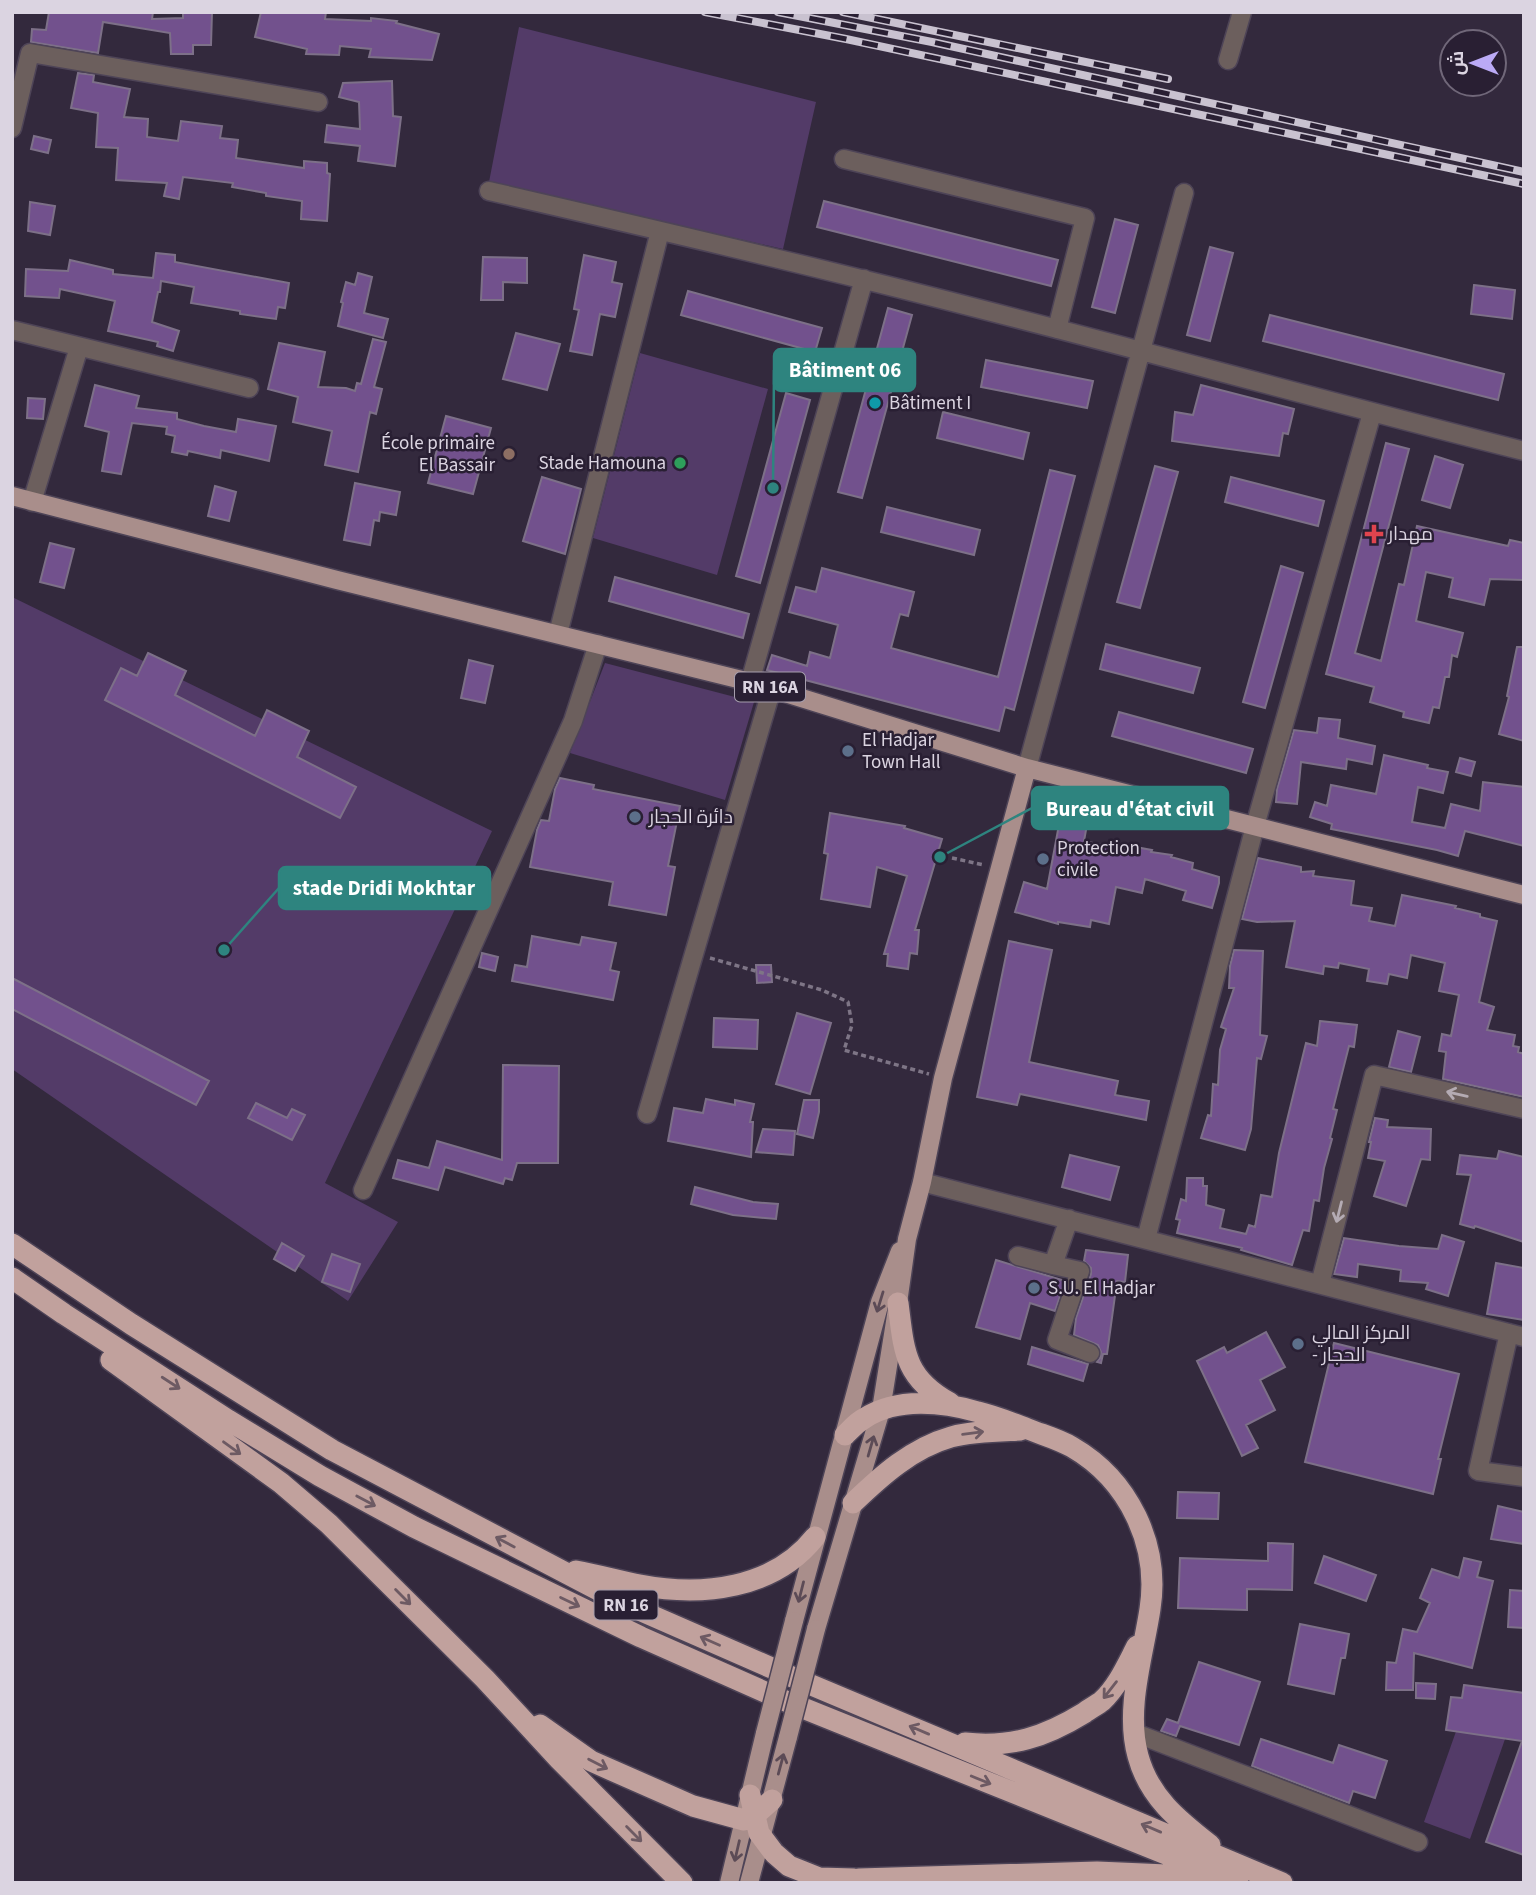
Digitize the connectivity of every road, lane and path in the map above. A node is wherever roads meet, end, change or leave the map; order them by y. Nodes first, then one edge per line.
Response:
1 (1242, 12) edge
2 (1228, 60) dead end
3 (318, 102) dead end
4 (12, 128) edge
5 (844, 159) dead end
6 (489, 191) dead end
7 (1184, 193) dead end
8 (660, 231) junction
9 (864, 279) junction
10 (1057, 329) junction
11 (12, 330) edge
12 (79, 347) junction
13 (1142, 351) junction
14 (249, 388) dead end
15 (1372, 413) junction
16 (1524, 451) edge
17 (12, 496) edge
18 (32, 502) junction
19 (558, 634) junction
20 (598, 644) junction
21 (750, 682) junction
22 (772, 688) junction
23 (1027, 768) junction
24 (1255, 826) junction
25 (952, 858) dead end
26 (1000, 868) junction
27 (1524, 895) edge
28 (694, 954) junction
29 (943, 1078) junction
30 (1524, 1109) edge
31 (647, 1114) dead end
32 (922, 1182) junction
33 (363, 1190) dead end
34 (1069, 1219) junction
35 (907, 1239) junction
36 (1146, 1239) junction
37 (12, 1244) edge
38 (1018, 1256) dead end
39 (1053, 1265) junction
40 (12, 1278) edge
41 (1320, 1284) junction
42 (898, 1303) junction
43 (64, 1314) junction
44 (1516, 1335) edge
45 (1090, 1353) dead end
46 (955, 1406) junction
47 (881, 1410) junction
48 (1030, 1430) junction
49 (845, 1435) junction
50 (1524, 1477) edge
51 (853, 1503) junction
52 (815, 1537) junction
53 (549, 1565) junction
54 (1145, 1632) junction
55 (485, 1679) junction
56 (1135, 1733) junction
57 (946, 1742) junction
58 (750, 1795) joint
59 (772, 1800) junction
60 (749, 1818) junction
61 (762, 1838) junction
62 (1418, 1842) dead end
63 (1229, 1872) edge
64 (849, 1881) edge
65 (682, 1883) edge
66 (729, 1883) edge
67 (749, 1883) edge
68 (1238, 1883) edge
69 (1282, 1883) edge

1 - 2 street
3 - 4 street
5 - 10 street
6 - 8 street
7 - 13 street
8 - 9 street
8 - 19 street
9 - 10 street
9 - 21 street
10 - 13 street
11 - 12 street
12 - 14 street
12 - 18 street
13 - 15 street
13 - 23 street
15 - 16 street
15 - 24 street
17 - 18 main road, RN 16A
18 - 19 main road, RN 16A
19 - 20 main road, RN 16A
20 - 21 main road, RN 16A
20 - 33 street
21 - 22 main road, RN 16A
22 - 23 main road, RN 16A
22 - 28 street
23 - 24 main road, RN 16A
23 - 26 main road
24 - 27 main road, RN 16A
24 - 36 street
25 - 26 path
26 - 29 main road
28 - 29 path
28 - 31 street
29 - 32 main road
30 -> 41 street
32 - 34 street
32 - 35 main road
34 - 36 street
34 - 39 street
35 - 42 main road
35 -> 49 main road
36 - 41 street
53 -> 37 highway, RN 16
38 - 39 street
39 - 45 street
40 - 43 highway, RN 16
41 - 44 street
42 - 46 highway
42 - 47 main road
43 -> 55 highway
43 -> 68 highway, RN 16
44 - 50 street
46 - 47 highway
46 - 48 highway
47 - 49 highway
51 -> 47 main road
51 -> 48 highway
48 - 54 highway
49 - 52 main road
59 -> 51 main road, bridge
52 - 53 highway
52 -> 58 main road, bridge
57 -> 53 highway, RN 16
54 - 56 highway
54 -> 57 highway
55 -> 60 highway
55 -> 65 highway
56 - 62 street
56 - 63 highway
63 -> 57 highway, RN 16
58 - 60 highway
59 - 60 highway
59 - 61 main road
60 - 61 highway
60 -> 66 main road
61 - 64 highway
61 - 67 main road
63 - 64 highway
63 - 69 highway, RN 16

